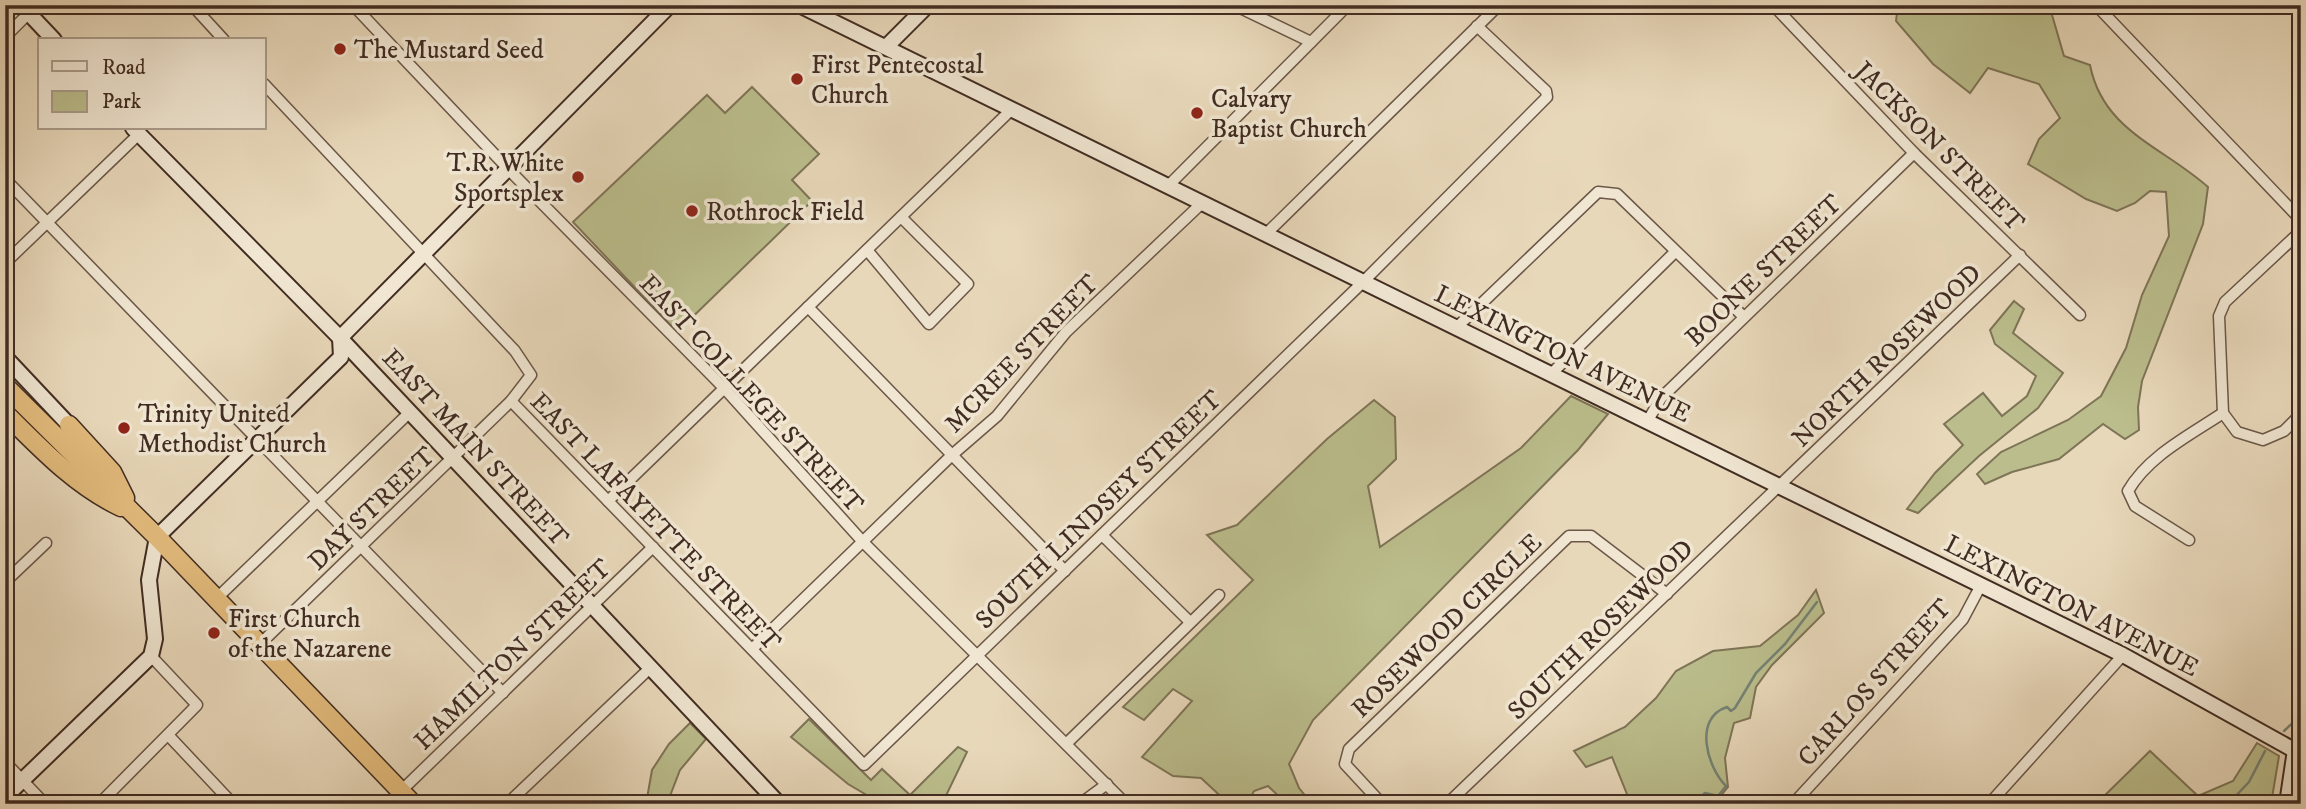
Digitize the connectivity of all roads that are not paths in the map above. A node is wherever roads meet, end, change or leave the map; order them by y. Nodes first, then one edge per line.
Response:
1 (192, 5) edge
2 (354, 5) edge
3 (670, 5) edge
4 (799, 5) edge
5 (928, 5) edge
6 (1234, 5) edge
7 (1348, 5) edge
8 (1499, 5) edge
9 (1773, 5) edge
10 (2096, 5) edge
11 (25, 9) edge
12 (1477, 26) junction
13 (5, 37) edge
14 (52, 38) edge
15 (222, 38) edge
16 (1311, 42) junction
17 (886, 47) junction
18 (266, 86) edge
19 (1010, 111) junction
20 (136, 131) edge
21 (1914, 153) junction
22 (508, 168) junction
23 (5, 179) edge
24 (1168, 186) junction
25 (1201, 204) junction
26 (901, 217) junction
27 (2301, 220) edge
28 (47, 222) junction
29 (2301, 232) edge
30 (1266, 234) junction
31 (867, 250) junction
32 (1675, 252) junction
33 (422, 254) junction
34 (2020, 255) junction
35 (5, 263) edge
36 (1362, 283) junction
37 (808, 307) junction
38 (2080, 315) dead end
39 (1744, 317) junction
40 (1457, 327) junction
41 (340, 338) junction
42 (5, 357) edge
43 (1551, 374) junction
44 (7, 388) edge
45 (724, 388) junction
46 (511, 401) junction
47 (5, 413) edge
48 (409, 413) junction
49 (2223, 413) junction
50 (2301, 414) edge
51 (1647, 422) junction
52 (69, 425) joint
53 (257, 439) junction
54 (952, 455) junction
55 (451, 459) junction
56 (1782, 485) junction
57 (608, 501) junction
58 (317, 502) junction
59 (131, 511) junction
60 (1102, 535) junction
61 (157, 537) junction
62 (2189, 540) dead end
63 (863, 542) junction
64 (46, 543) dead end
65 (361, 547) junction
66 (653, 547) junction
67 (1065, 571) junction
68 (5, 582) edge
69 (1981, 585) junction
70 (1667, 594) junction
71 (1219, 595) dead end
72 (217, 598) junction
73 (592, 606) junction
74 (1190, 622) junction
75 (260, 644) junction
76 (752, 649) junction
77 (2123, 655) junction
78 (151, 656) junction
79 (976, 657) junction
80 (649, 669) junction
81 (503, 693) junction
82 (169, 736) junction
83 (1067, 743) junction
84 (2298, 752) edge
85 (5, 762) edge
86 (864, 765) joint
87 (23, 780) junction
88 (1107, 784) junction
89 (5, 797) edge
90 (407, 797) edge
91 (45, 804) edge
92 (99, 804) edge
93 (233, 804) edge
94 (507, 804) edge
95 (779, 804) edge
96 (1080, 804) edge
97 (1126, 804) edge
98 (1382, 804) edge
99 (1447, 804) edge
100 (1793, 804) edge
101 (1989, 804) edge
102 (2287, 804) edge

1 - 15 street
2 - 22 street, EAST COLLEGE STREET
3 - 22 street
4 - 17 street, LEXINGTON AVENUE
5 - 17 street
6 - 16 street
7 - 16 street
8 - 12 street
9 - 21 street, JACKSON STREET
10 - 27 street
11 - 13 street
11 - 14 street
12 - 30 street
12 - 36 street, SOUTH LINDSEY STREET
16 - 24 street
17 - 19 street, LEXINGTON AVENUE
18 - 33 street, EAST LAFAYETTE STREET
19 - 24 street, LEXINGTON AVENUE
19 - 26 street
20 - 28 street
20 - 41 street, EAST MAIN STREET
21 - 34 street, JACKSON STREET
21 - 39 street, BOONE STREET
22 - 33 street
22 - 45 street, EAST COLLEGE STREET
23 - 28 street
24 - 25 street, LEXINGTON AVENUE
25 - 30 street, LEXINGTON AVENUE
25 - 54 street, MCREE STREET
26 - 31 street
26 - 31 street
28 - 35 street
28 - 53 street
29 - 49 street
30 - 36 street, LEXINGTON AVENUE
31 - 37 street
32 - 39 street
32 - 40 street
32 - 43 street
33 - 41 street
33 - 46 street, EAST LAFAYETTE STREET
34 - 38 street, JACKSON STREET
34 - 56 street, NORTH ROSEWOOD
36 - 40 street, LEXINGTON AVENUE
36 - 60 street, SOUTH LINDSEY STREET
37 - 45 street
37 - 54 street
39 - 51 street, BOONE STREET
40 - 43 street, LEXINGTON AVENUE
41 - 48 street, EAST MAIN STREET
41 - 53 street
42 - 52 street
43 - 51 street, LEXINGTON AVENUE
44 - 59 highway
45 - 57 street
45 - 63 street, EAST COLLEGE STREET
46 - 55 street, DAY STREET
46 - 57 street, EAST LAFAYETTE STREET
47 - 59 highway
48 - 55 street, EAST MAIN STREET
48 - 58 street
49 - 50 street
49 - 62 street
51 - 56 street, LEXINGTON AVENUE
52 - 59 highway
53 - 58 street
53 - 61 street
54 - 63 street, MCREE STREET
54 - 67 street
55 - 65 street, DAY STREET
55 - 73 street, EAST MAIN STREET
56 - 69 street, LEXINGTON AVENUE
56 - 70 street, SOUTH ROSEWOOD
57 - 66 street, EAST LAFAYETTE STREET
58 - 65 street
58 - 72 street
59 - 61 highway
60 - 67 street, SOUTH LINDSEY STREET
60 - 74 street
61 - 72 highway
61 - 78 street
63 - 76 street, MCREE STREET
63 - 79 street, EAST COLLEGE STREET
64 - 68 street
65 - 75 street, DAY STREET
65 - 81 street
66 - 73 street, HAMILTON STREET
66 - 76 street, EAST LAFAYETTE STREET
67 - 79 street, SOUTH LINDSEY STREET
69 - 77 street, LEXINGTON AVENUE
69 - 100 street, CARLOS STREET
70 - 98 street, ROSEWOOD CIRCLE
70 - 99 street, SOUTH ROSEWOOD
71 - 74 street
72 - 75 highway
73 - 80 street, EAST MAIN STREET
73 - 81 street, HAMILTON STREET
74 - 83 street
75 - 90 highway
76 - 86 street, EAST LAFAYETTE STREET
77 - 84 street, LEXINGTON AVENUE
77 - 101 street
78 - 82 street
78 - 87 street
79 - 83 street, EAST COLLEGE STREET
79 - 86 street, SOUTH LINDSEY STREET
80 - 94 street
80 - 95 street, EAST MAIN STREET
81 - 90 street, HAMILTON STREET
82 - 92 street
82 - 93 street
83 - 88 street, EAST COLLEGE STREET
84 - 102 street
85 - 87 street
87 - 89 street
87 - 91 street
88 - 96 street
88 - 97 street, EAST COLLEGE STREET

